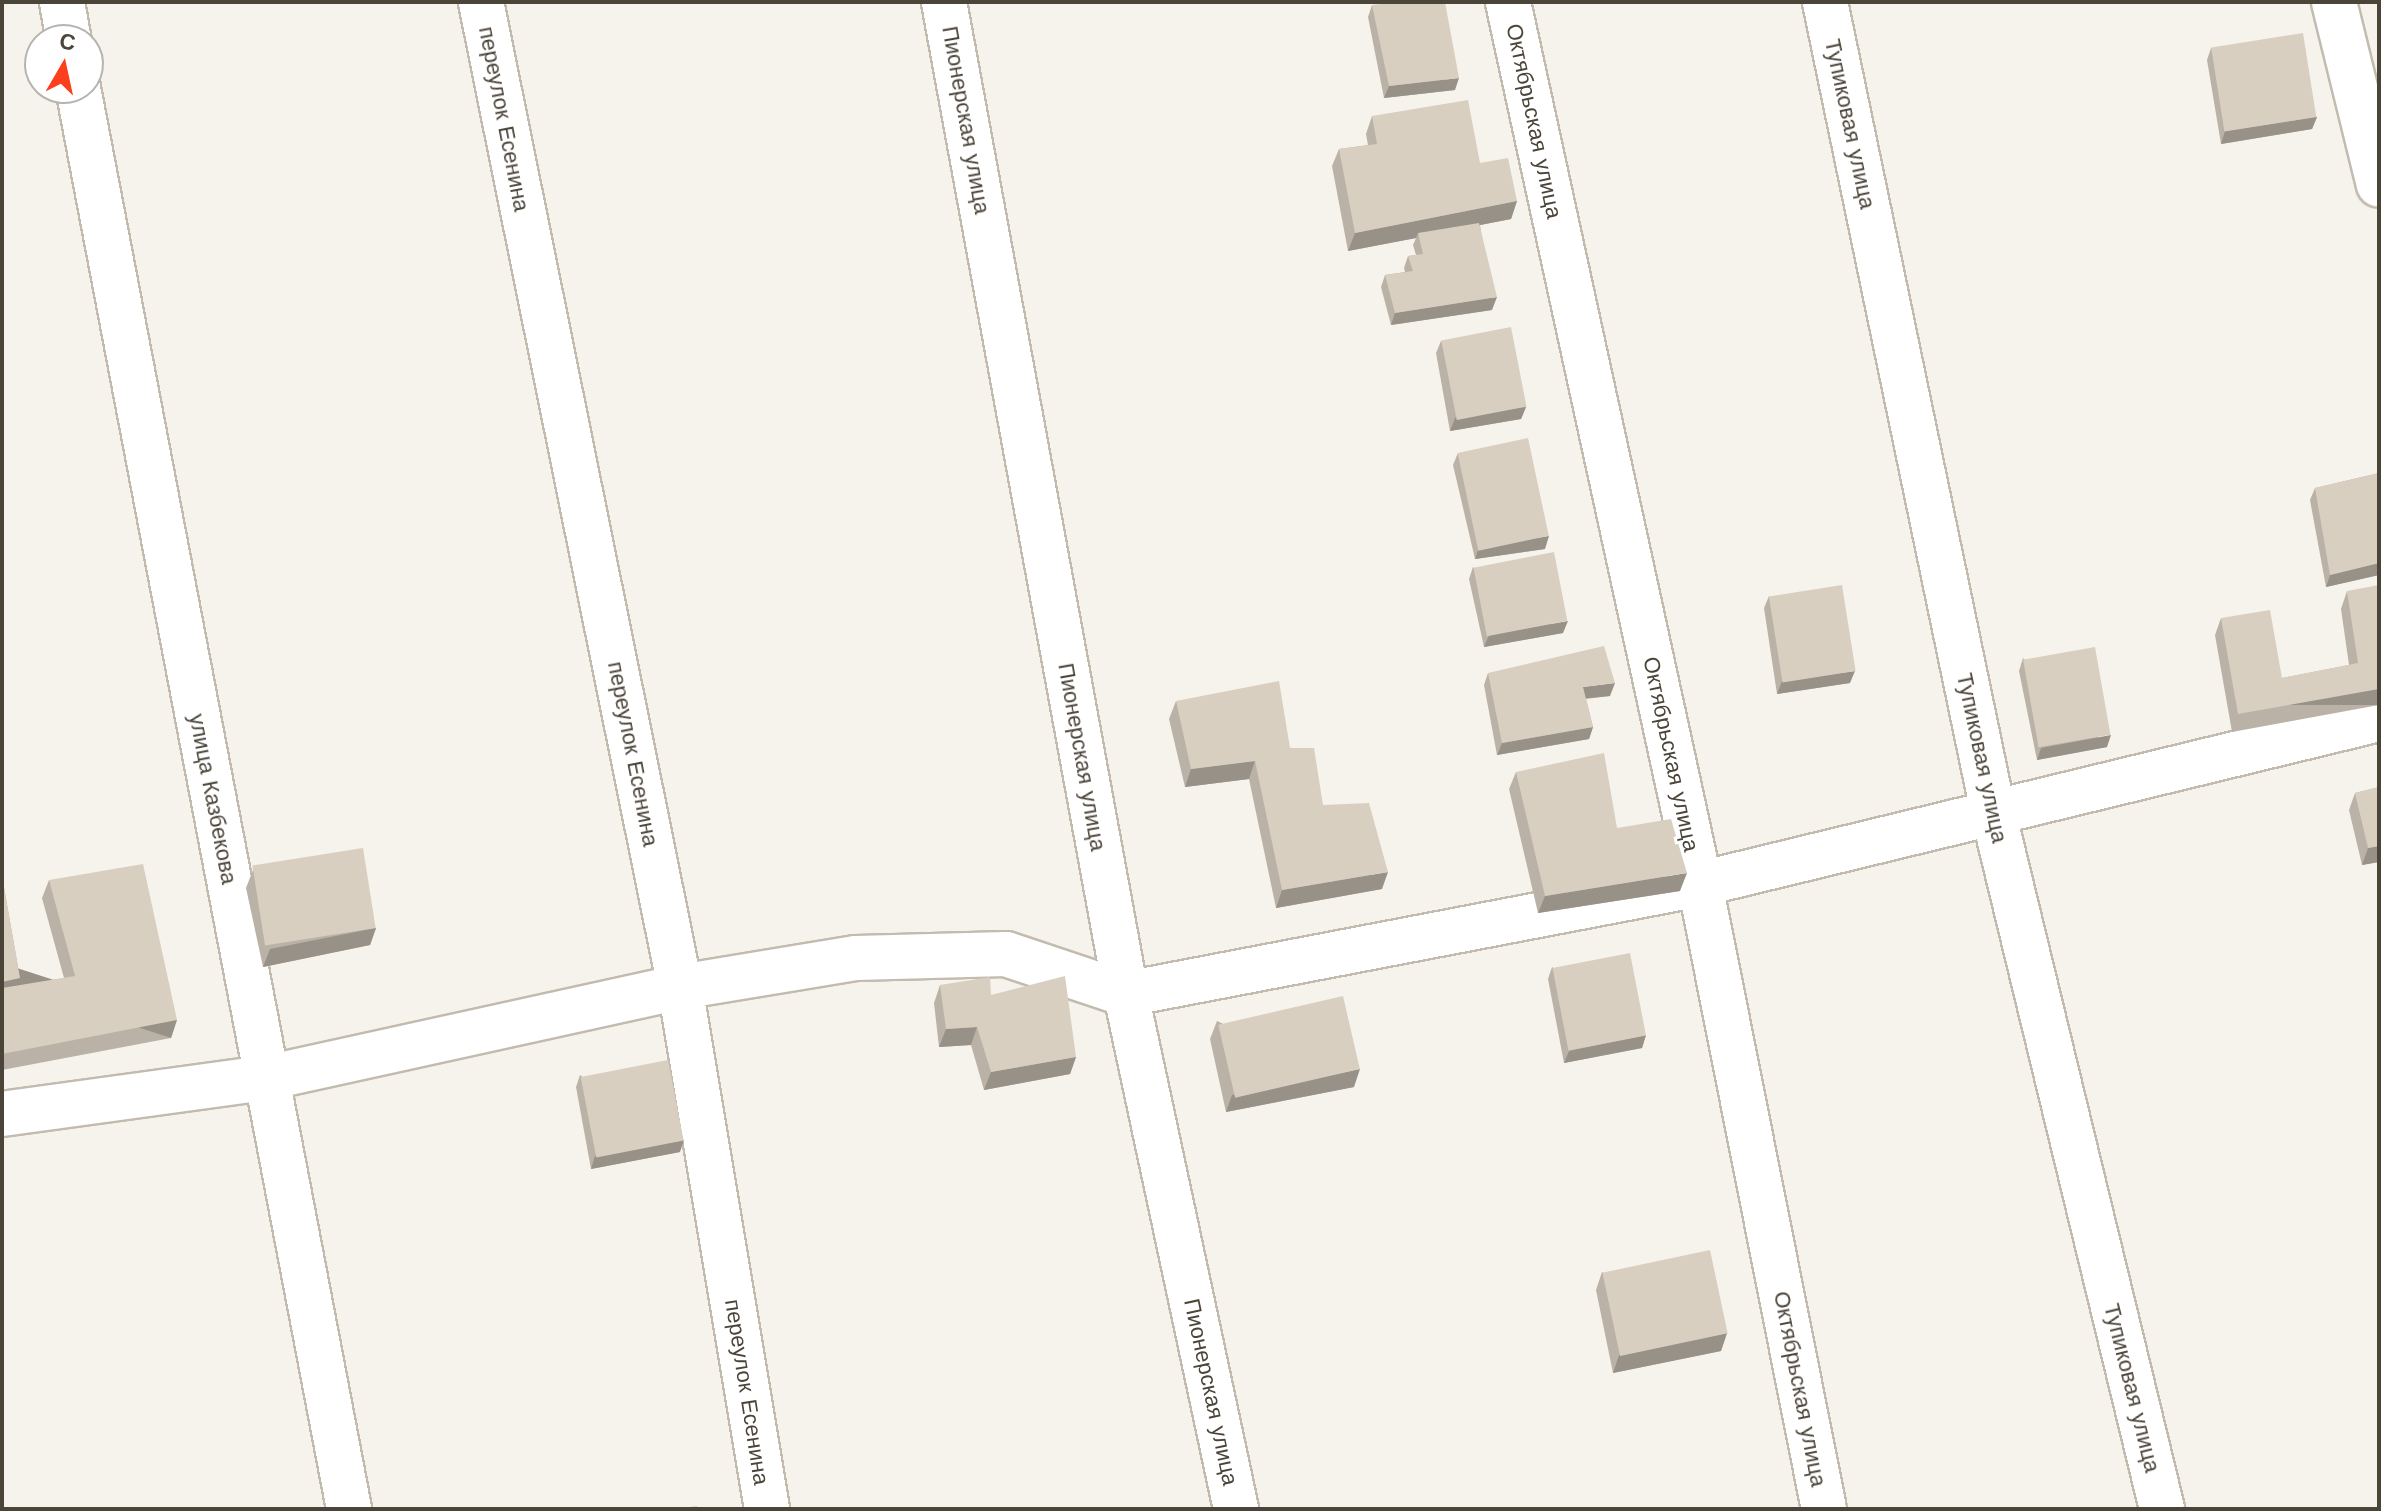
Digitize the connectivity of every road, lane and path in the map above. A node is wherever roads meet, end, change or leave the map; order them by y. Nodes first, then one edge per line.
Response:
1 (62, 2) edge
2 (481, 2) edge
3 (944, 2) edge
4 (1508, 2) edge
5 (1825, 2) edge
6 (2334, 2) edge
7 (66, 24) edge
8 (81, 104) edge
9 (2379, 185) edge
10 (2379, 719) edge
11 (1994, 816) junction
12 (1700, 884) junction
13 (680, 987) junction
14 (1126, 994) junction
15 (266, 1078) junction
16 (2, 1114) edge
17 (349, 1509) edge
18 (767, 1509) edge
19 (1236, 1509) edge
20 (1824, 1509) edge
21 (2162, 1509) edge

1 - 7 street
2 - 13 street, переулок Есенина
3 - 14 street, Пионерская улица
4 - 12 street, Октябрьская улица
5 - 11 street, Тупиковая улица
6 - 9 street
8 - 15 street, улица Казбекова
10 - 11 street
11 - 12 street
11 - 21 street, Тупиковая улица
12 - 14 street
12 - 20 street, Октябрьская улица
13 - 14 street
13 - 15 street
13 - 18 street, переулок Есенина
14 - 19 street, Пионерская улица
15 - 16 street
15 - 17 street, улица Казбекова

